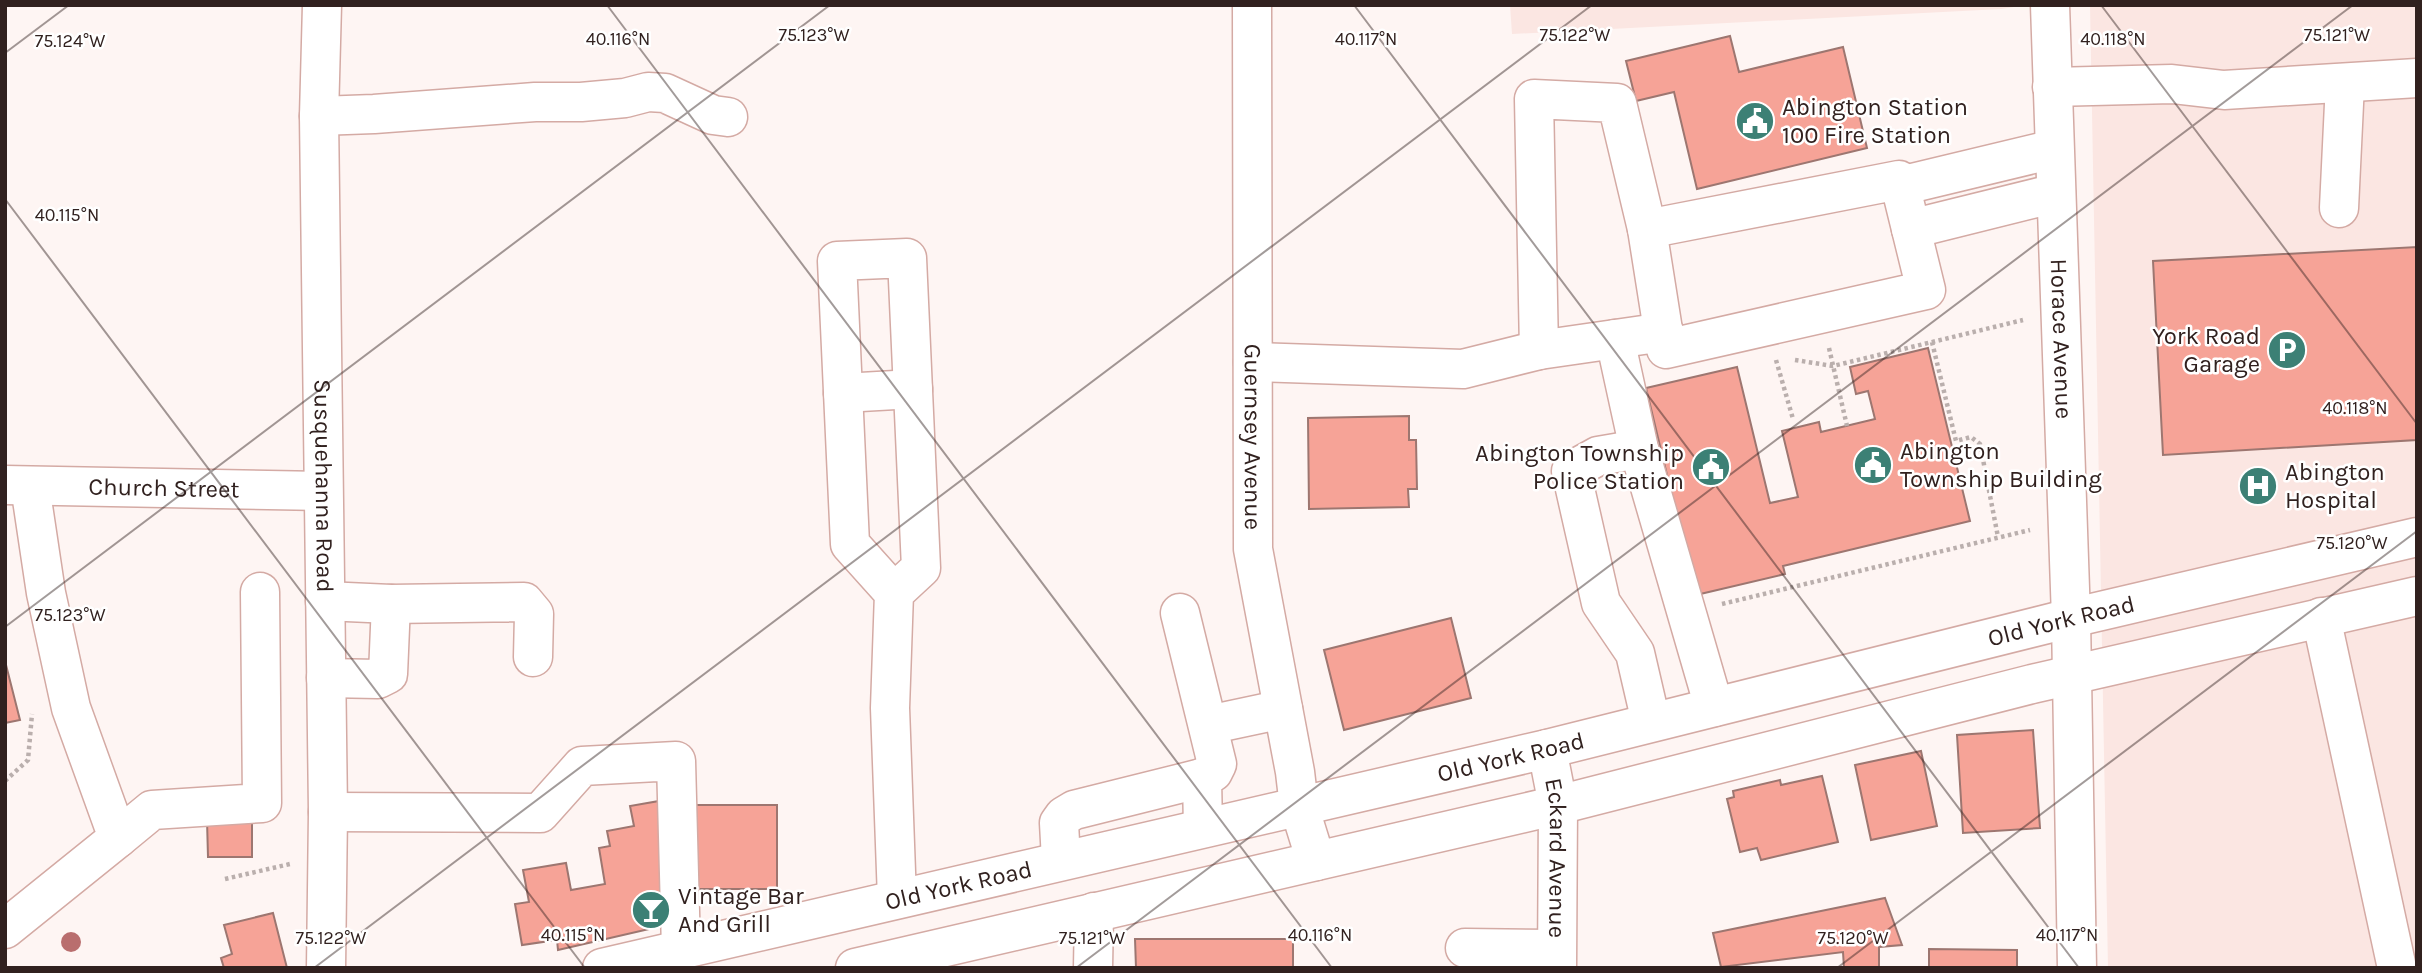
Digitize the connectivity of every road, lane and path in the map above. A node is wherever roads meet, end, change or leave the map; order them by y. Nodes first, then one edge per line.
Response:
1 (322, 5) edge
2 (1252, 5) edge
3 (2050, 5) edge
4 (2417, 78) edge
5 (2345, 83) junction
6 (2052, 87) junction
7 (319, 116) junction
8 (728, 117) dead end
9 (2054, 149) junction
10 (1900, 186) junction
11 (2056, 193) junction
12 (2339, 208) dead end
13 (1647, 229) junction
14 (1911, 229) junction
15 (2023, 320) dead end
16 (1664, 332) junction
17 (1615, 340) junction
18 (1932, 342) junction
19 (1828, 344) dead end
20 (1539, 351) junction
21 (1763, 359) dead end
22 (1776, 359) junction
23 (1253, 362) junction
24 (1833, 366) junction
25 (913, 389) junction
26 (843, 393) junction
27 (1793, 419) dead end
28 (1847, 426) dead end
29 (1639, 449) junction
30 (18, 486) edge
31 (323, 491) junction
32 (2035, 529) dead end
33 (1998, 537) junction
34 (2417, 537) edge
35 (260, 592) dead end
36 (894, 593) junction
37 (2417, 596) edge
38 (325, 600) junction
39 (391, 604) junction
40 (1718, 605) dead end
41 (1180, 612) dead end
42 (2321, 617) junction
43 (2071, 618) junction
44 (533, 657) dead end
45 (2071, 674) junction
46 (326, 678) junction
47 (1714, 707) junction
48 (1283, 709) junction
49 (1651, 722) junction
50 (1208, 726) junction
51 (1547, 748) junction
52 (28, 760) dead end
53 (1202, 778) junction
54 (5, 781) edge
55 (1558, 805) junction
56 (1299, 806) junction
57 (328, 813) junction
58 (1203, 828) junction
59 (118, 838) junction
60 (1061, 860) junction
61 (1317, 861) junction
62 (290, 864) dead end
63 (225, 879) dead end
64 (897, 899) junction
65 (1094, 912) junction
66 (5, 929) edge
67 (1465, 948) dead end
68 (681, 949) junction
69 (1556, 958) edge
70 (2403, 960) edge
71 (326, 968) edge
72 (602, 968) edge
73 (855, 968) edge
74 (1093, 968) edge
75 (2077, 968) edge

1 - 7 main road, Susquehanna Road
2 - 23 main road, Guernsey Avenue
3 - 6 main road, Horace Avenue
4 - 5 main road
5 - 6 main road
5 - 12 main road
6 - 9 main road, Horace Avenue
7 - 8 main road
7 - 31 main road, Susquehanna Road
9 - 10 main road
9 - 11 main road, Horace Avenue
10 - 13 main road
10 - 14 main road
11 - 14 main road
11 - 43 main road, Horace Avenue
13 - 16 main road
13 - 20 main road
14 - 16 main road
15 - 18 path
16 - 17 main road
17 - 20 main road
17 - 29 main road
18 - 24 path
18 - 33 path
19 - 24 path
20 - 23 main road
21 - 22 path
22 - 24 path
22 - 27 path
23 - 48 main road, Guernsey Avenue
24 - 28 path
25 - 26 main road
25 - 26 main road
25 - 36 main road
26 - 36 main road
29 - 47 main road
29 - 49 main road
30 - 31 main road, Church Street
30 - 59 main road
31 - 38 main road, Susquehanna Road
32 - 33 path
33 - 40 path
34 - 43 main road, Old York Road
35 - 59 main road
36 - 64 main road
37 - 42 main road
38 - 39 main road
38 - 46 main road, Susquehanna Road
39 - 44 main road
39 - 46 main road
41 - 50 main road
42 - 45 main road
42 - 70 main road
43 - 45 main road, Horace Avenue
43 - 47 main road, Old York Road
45 - 55 main road
45 - 75 main road, Horace Avenue
46 - 57 main road, Susquehanna Road
47 - 49 main road, Old York Road
48 - 50 main road
48 - 56 main road, Guernsey Avenue
49 - 51 main road, Old York Road
50 - 53 main road
51 - 55 main road, Eckard Avenue
51 - 56 main road, Old York Road
52 - 54 path
53 - 58 main road
53 - 60 main road
55 - 61 main road
55 - 69 main road, Eckard Avenue
56 - 58 main road, Old York Road
56 - 61 main road, Guernsey Avenue
57 - 68 main road
57 - 71 main road, Susquehanna Road
58 - 60 main road, Old York Road
59 - 66 main road
60 - 64 main road, Old York Road
61 - 65 main road
62 - 63 path
64 - 68 main road, Old York Road
65 - 73 main road
65 - 74 main road
67 - 69 main road
68 - 72 main road, Old York Road

